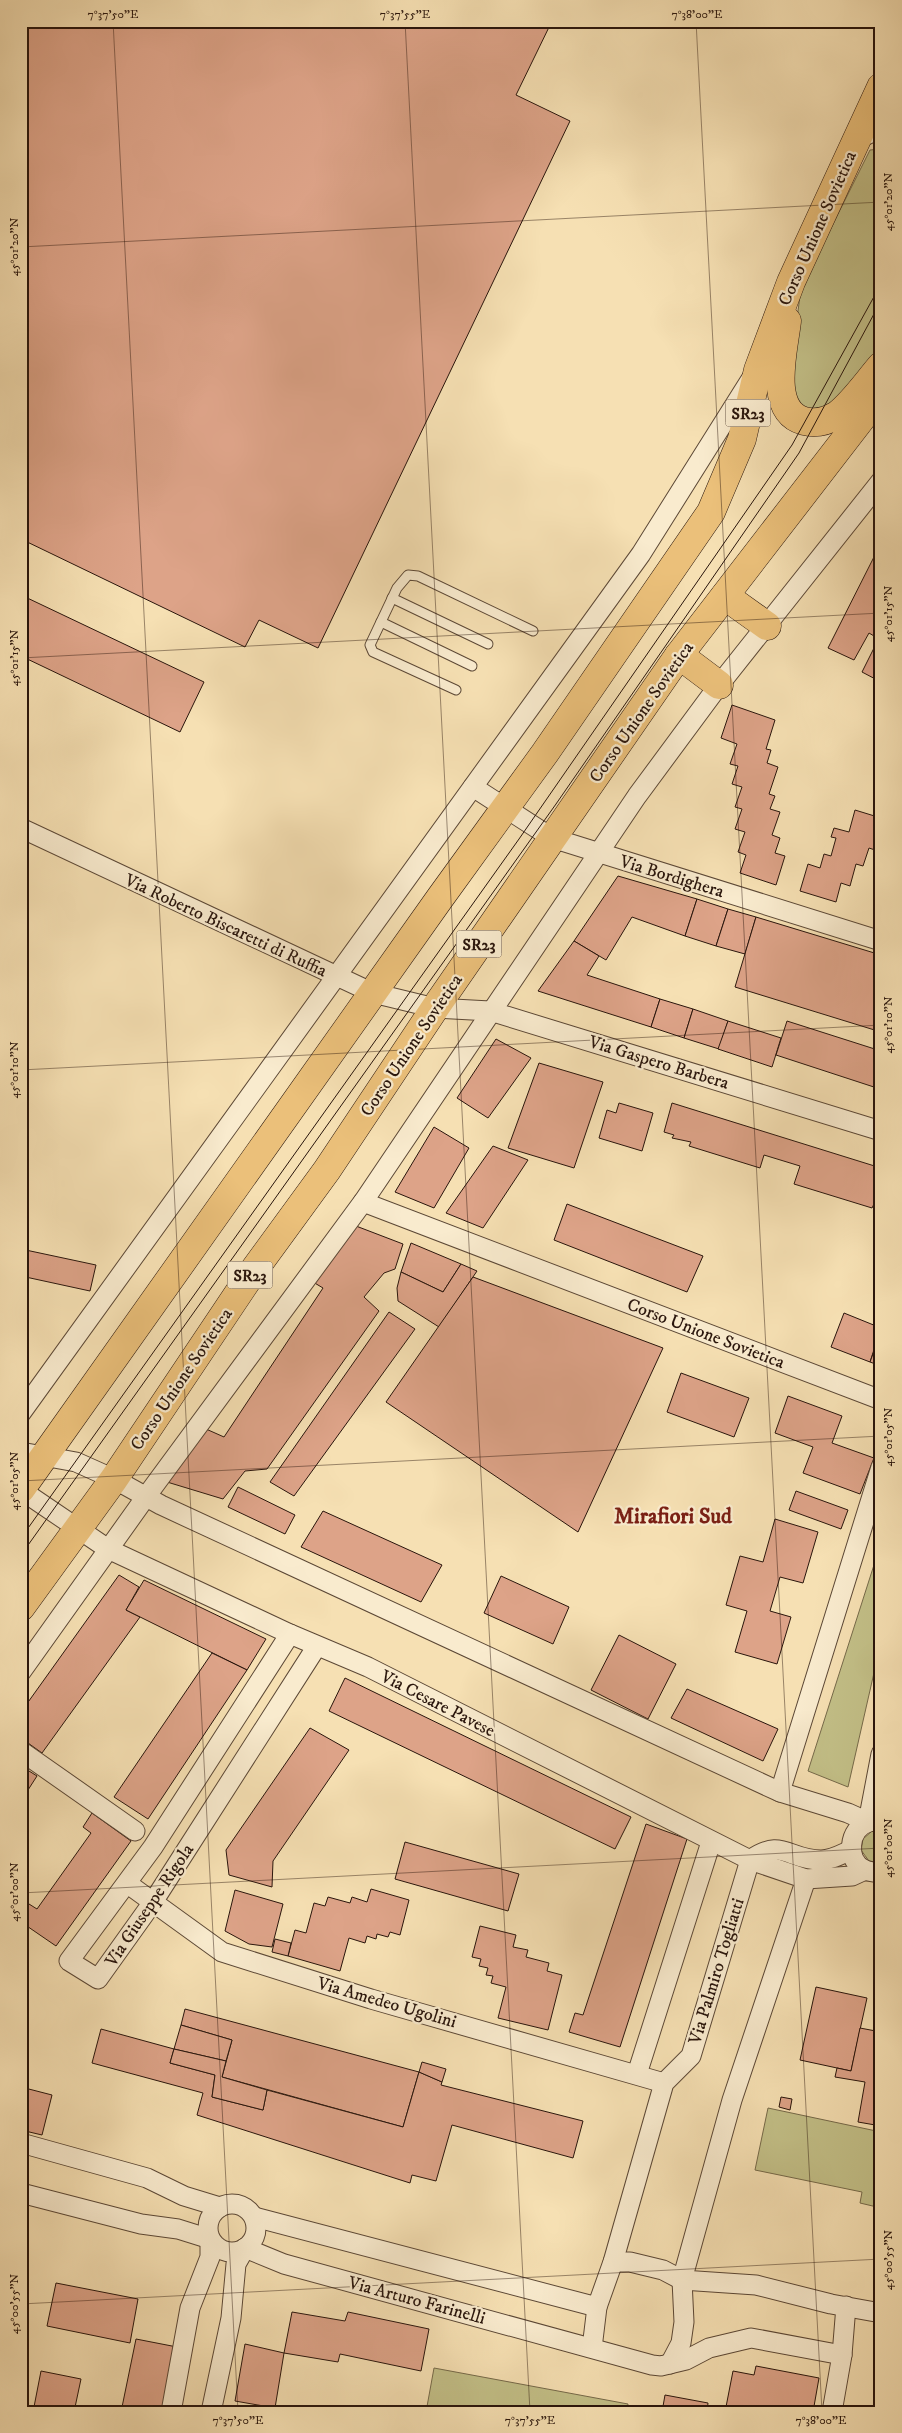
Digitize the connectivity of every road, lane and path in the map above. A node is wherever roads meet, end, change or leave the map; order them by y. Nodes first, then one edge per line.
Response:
1 (881, 87) edge
2 (881, 134) edge
3 (853, 146) junction
4 (791, 282) junction
5 (881, 366) edge
6 (758, 370) junction
7 (881, 393) edge
8 (881, 481) edge
9 (873, 504) edge
10 (725, 596) junction
11 (392, 598) junction
12 (381, 622) junction
13 (767, 626) junction
14 (533, 631) dead end
15 (488, 644) dead end
16 (679, 655) junction
17 (472, 666) dead end
18 (719, 685) junction
19 (456, 690) dead end
20 (473, 787) junction
21 (505, 809) junction
22 (21, 828) edge
23 (552, 838) junction
24 (598, 852) junction
25 (881, 941) edge
26 (336, 977) junction
27 (373, 993) junction
28 (435, 1008) junction
29 (490, 1011) junction
30 (881, 1131) edge
31 (363, 1202) junction
32 (881, 1400) edge
33 (21, 1413) edge
34 (33, 1453) edge
35 (881, 1467) edge
36 (114, 1479) junction
37 (21, 1489) edge
38 (145, 1498) junction
39 (77, 1530) junction
40 (108, 1549) junction
41 (21, 1607) edge
42 (290, 1634) junction
43 (316, 1646) junction
44 (21, 1672) edge
45 (21, 1751) edge
46 (881, 1754) edge
47 (780, 1792) junction
48 (874, 1821) edge
49 (135, 1831) dead end
50 (711, 1842) junction
51 (851, 1850) junction
52 (750, 1860) junction
53 (873, 1872) edge
54 (806, 1878) junction
55 (128, 1884) junction
56 (153, 1902) junction
57 (637, 2074) junction
58 (664, 2083) junction
59 (21, 2143) edge
60 (21, 2193) edge
61 (220, 2207) junction
62 (254, 2217) junction
63 (210, 2240) junction
64 (244, 2248) junction
65 (613, 2262) junction
66 (682, 2280) junction
67 (846, 2306) junction
68 (597, 2307) junction
69 (881, 2313) edge
70 (592, 2348) junction
71 (842, 2355) junction
72 (670, 2364) junction
73 (215, 2411) edge
74 (171, 2412) edge
75 (832, 2412) edge

1 - 3 main road, Corso Unione Sovietica / SR23
2 - 3 lane
3 - 4 main road, Corso Unione Sovietica / SR23
4 - 5 main road
4 - 6 main road, Corso Unione Sovietica / SR23
6 - 20 street, Corso Unione Sovietica
6 - 21 main road, Corso Unione Sovietica / SR23
7 - 10 main road, Corso Unione Sovietica / SR23
8 - 9 street
9 - 13 street
10 - 13 main road
10 - 16 main road, Corso Unione Sovietica / SR23
11 - 12 lane
11 - 14 lane
11 - 15 lane
12 - 17 lane
12 - 19 lane
13 - 18 street
16 - 18 main road
16 - 23 main road, Corso Unione Sovietica / SR23
18 - 24 street
20 - 21 street, Via Bordighera
20 - 26 street, Corso Unione Sovietica
21 - 23 street, Via Bordighera
21 - 27 main road, Corso Unione Sovietica / SR23
22 - 26 street, Via Roberto Biscaretti di Ruffia
23 - 24 street, Via Bordighera
23 - 28 main road, Corso Unione Sovietica / SR23
24 - 25 street, Via Bordighera
24 - 29 street
26 - 27 street, Via Roberto Biscaretti di Ruffia
26 - 33 street, Corso Unione Sovietica
27 - 28 street, Via Roberto Biscaretti di Ruffia
27 - 34 main road, Corso Unione Sovietica / SR23
28 - 29 street, Via Gaspero Barbera
28 - 36 main road, Corso Unione Sovietica / SR23
29 - 30 street, Via Gaspero Barbera
29 - 31 street
31 - 32 street, Corso Unione Sovietica
31 - 38 street
34 - 36 street
34 - 37 main road, Corso Unione Sovietica / SR23
35 - 47 street
36 - 38 street
36 - 39 main road, Corso Unione Sovietica / SR23
37 - 39 street, Via Cesare Pavese
38 - 40 street
38 - 47 street
39 - 40 street, Via Cesare Pavese
39 - 41 main road, Corso Unione Sovietica / SR23
40 - 42 street, Via Cesare Pavese
40 - 44 street
42 - 43 street, Via Cesare Pavese
42 - 55 street, Via Giuseppe Rigola
43 - 50 street, Via Cesare Pavese
43 - 56 street, Via Giuseppe Rigola
45 - 49 street
46 - 48 street
47 - 48 street
48 - 51 street
50 - 52 street, Via Cesare Pavese
50 - 57 street
51 - 52 street
51 - 53 street
52 - 54 street, Via Cesare Pavese
52 - 58 street, Via Palmiro Togliatti
53 - 54 street, Via Cesare Pavese
54 - 66 street
55 - 56 street, Via Amedeo Ugolini
55 - 56 street, Via Giuseppe Rigola
56 - 57 street, Via Amedeo Ugolini
57 - 58 street, Via Amedeo Ugolini
58 - 65 street, Via Palmiro Togliatti
59 - 61 street
60 - 63 street, Via Arturo Farinelli
61 - 62 street
61 - 63 street
62 - 64 street
62 - 68 street
63 - 64 street, Via Arturo Farinelli
63 - 74 street
64 - 70 street, Via Arturo Farinelli
64 - 73 street
65 - 66 street
65 - 68 street
66 - 67 street
66 - 72 street
67 - 69 street
67 - 71 street
68 - 70 street
70 - 72 street, Via Arturo Farinelli
71 - 72 street, Via Arturo Farinelli
71 - 75 street

